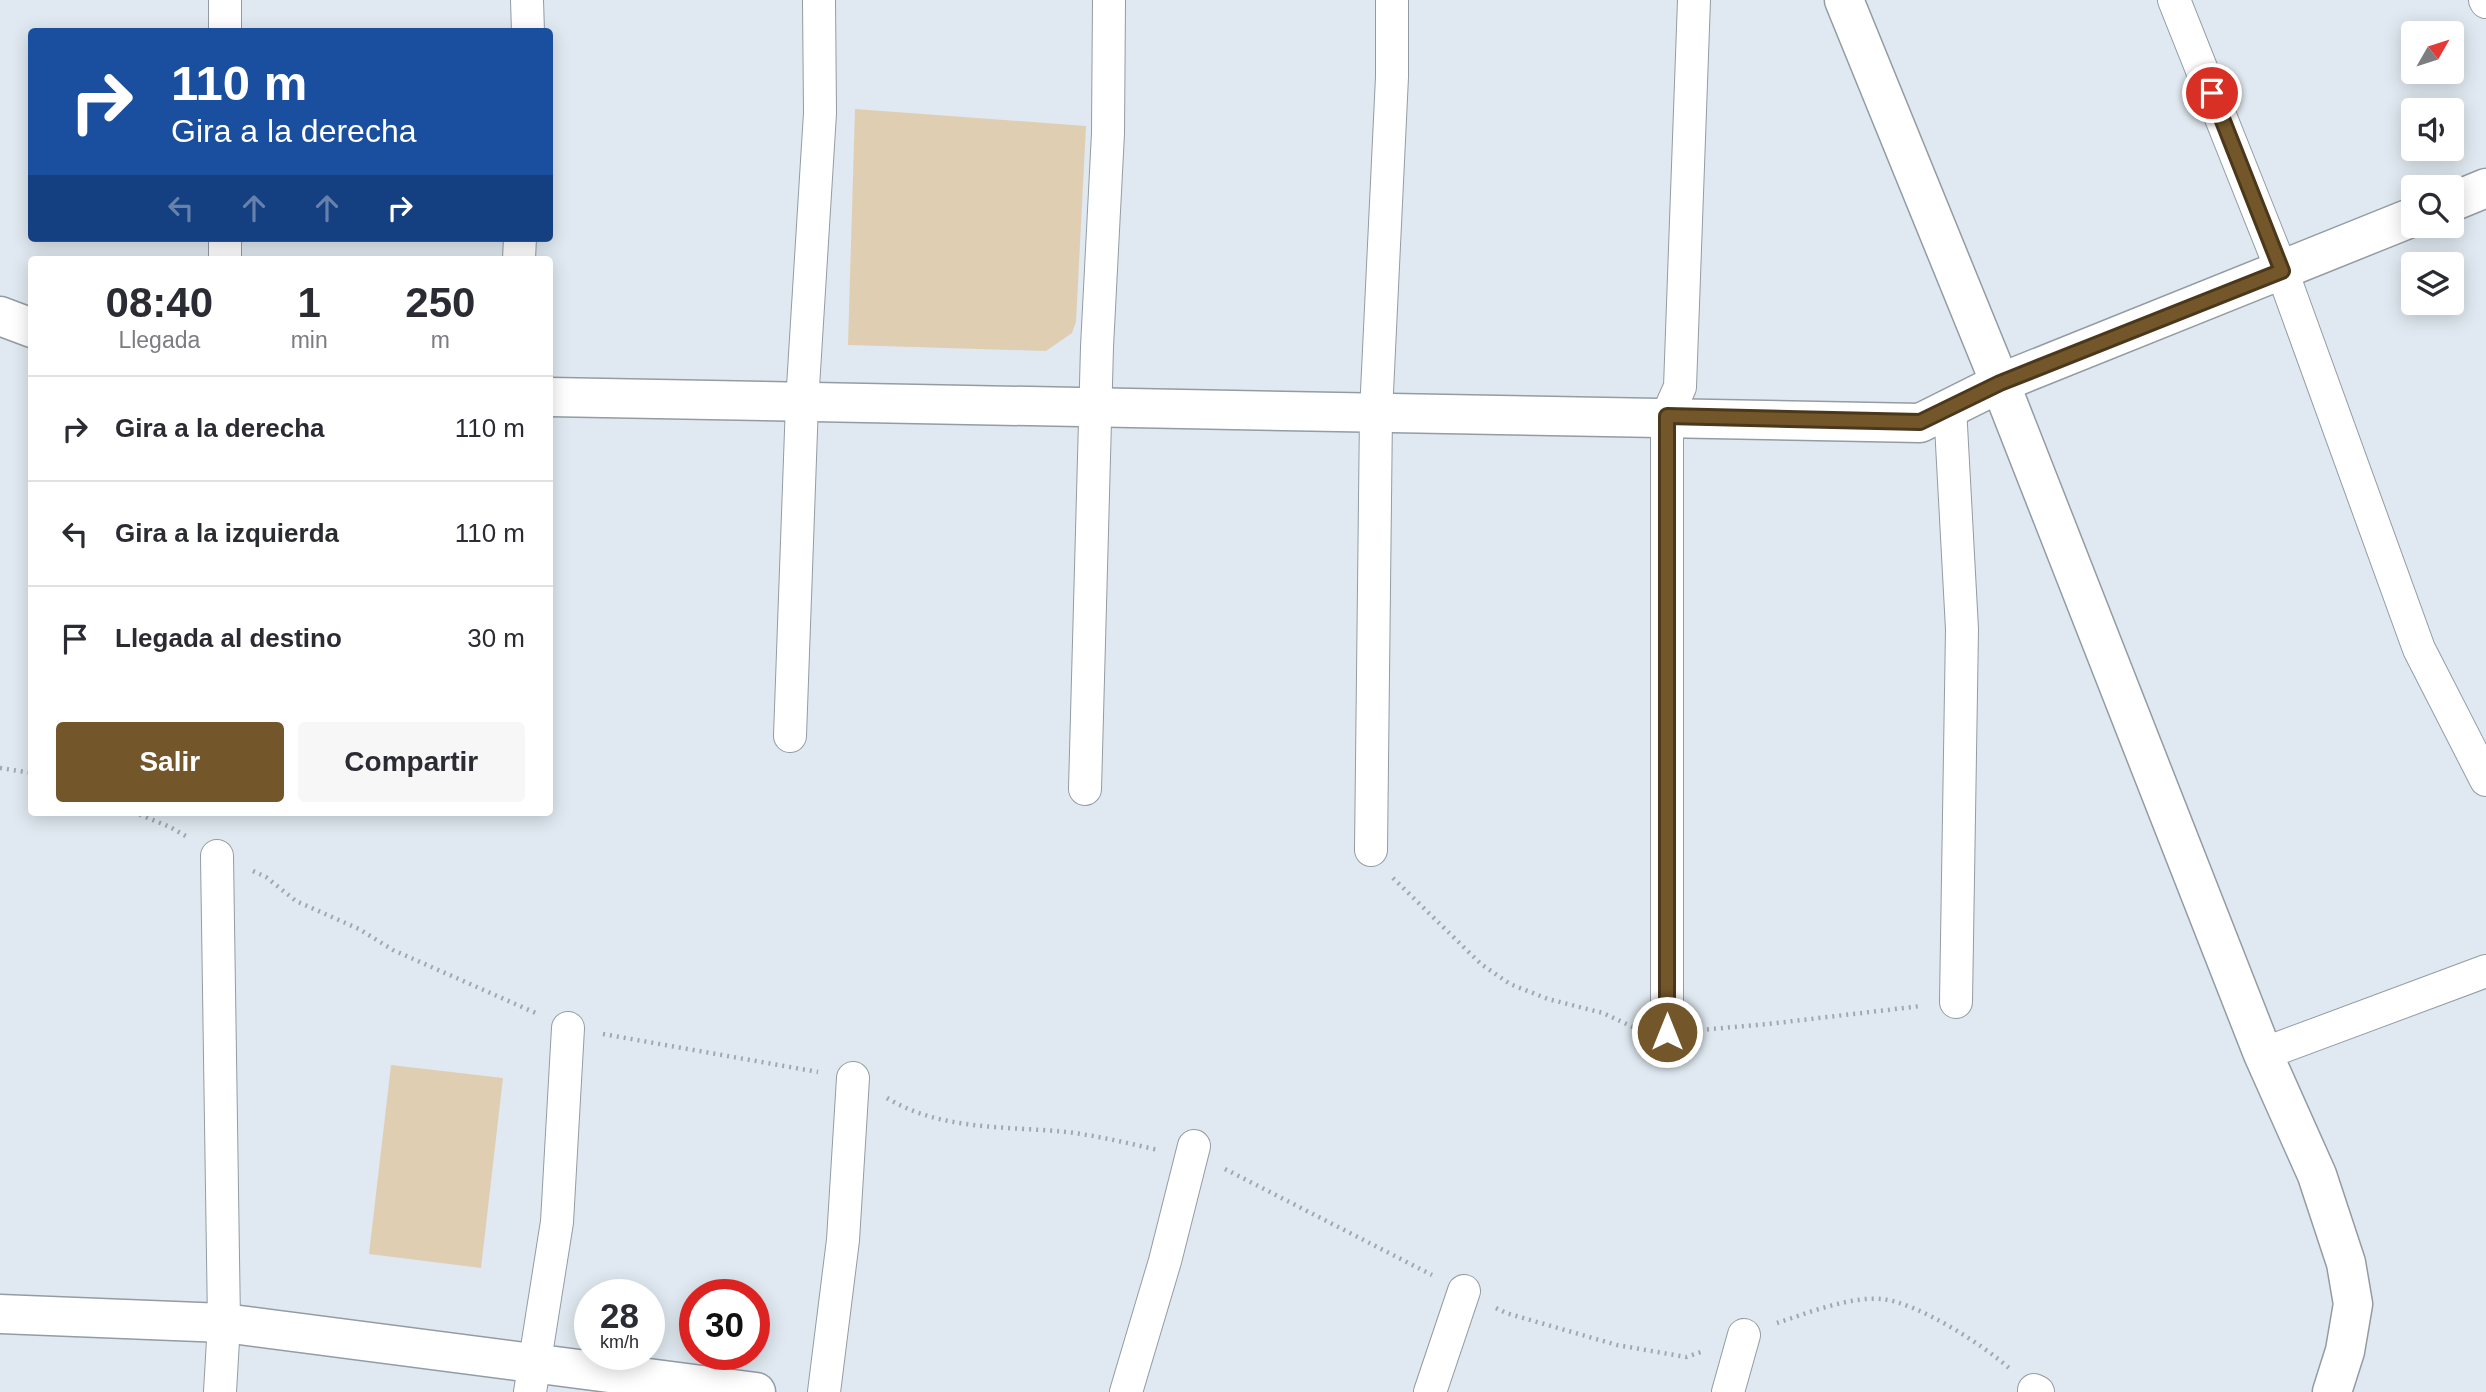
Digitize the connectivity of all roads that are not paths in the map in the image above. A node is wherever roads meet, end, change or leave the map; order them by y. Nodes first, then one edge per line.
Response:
1 (226, 0) edge
2 (527, 0) edge
3 (818, 0) edge
4 (1108, 0) edge
5 (1392, 0) edge
6 (1694, 0) edge
7 (1844, 0) edge
8 (2174, 0) edge
9 (225, 28) edge
10 (528, 28) edge
11 (2486, 188) edge
12 (2464, 197) edge
13 (2401, 223) edge
14 (2282, 271) junction
15 (0, 316) edge
16 (28, 326) edge
17 (2000, 383) junction
18 (553, 397) edge
19 (802, 403) junction
20 (1950, 407) junction
21 (1096, 408) junction
22 (1376, 412) junction
23 (1667, 416) junction
24 (790, 736) dead end
25 (2486, 780) edge
26 (1085, 789) dead end
27 (1371, 850) dead end
28 (217, 856) road end
29 (2486, 971) edge
30 (1956, 1002) dead end
31 (568, 1028) road end
32 (1667, 1032) dead end
33 (2263, 1054) junction
34 (853, 1078) road end
35 (1194, 1146) road end
36 (1464, 1291) road end
37 (0, 1314) edge
38 (224, 1323) junction
39 (1744, 1335) road end
40 (532, 1377) edge
41 (219, 1392) edge
42 (756, 1392) edge
43 (824, 1392) edge
44 (1126, 1392) edge
45 (1430, 1392) edge
46 (1728, 1392) edge
47 (2332, 1392) edge

1 - 9 street
2 - 10 street
3 - 19 street
4 - 21 street
5 - 22 street
6 - 23 street
7 - 17 street
8 - 14 street
11 - 12 street
13 - 14 street
14 - 17 street
14 - 25 street
15 - 16 street
17 - 20 street
17 - 33 street
18 - 19 street
19 - 21 street
19 - 24 street
20 - 23 street
20 - 30 street
21 - 22 street
21 - 26 street
22 - 23 street
22 - 27 street
23 - 32 street
28 - 38 street
29 - 33 street
31 - 40 street
33 - 47 street
34 - 43 street
35 - 44 street
36 - 45 street
37 - 38 street
38 - 40 street
38 - 41 street
39 - 46 street
40 - 42 street

